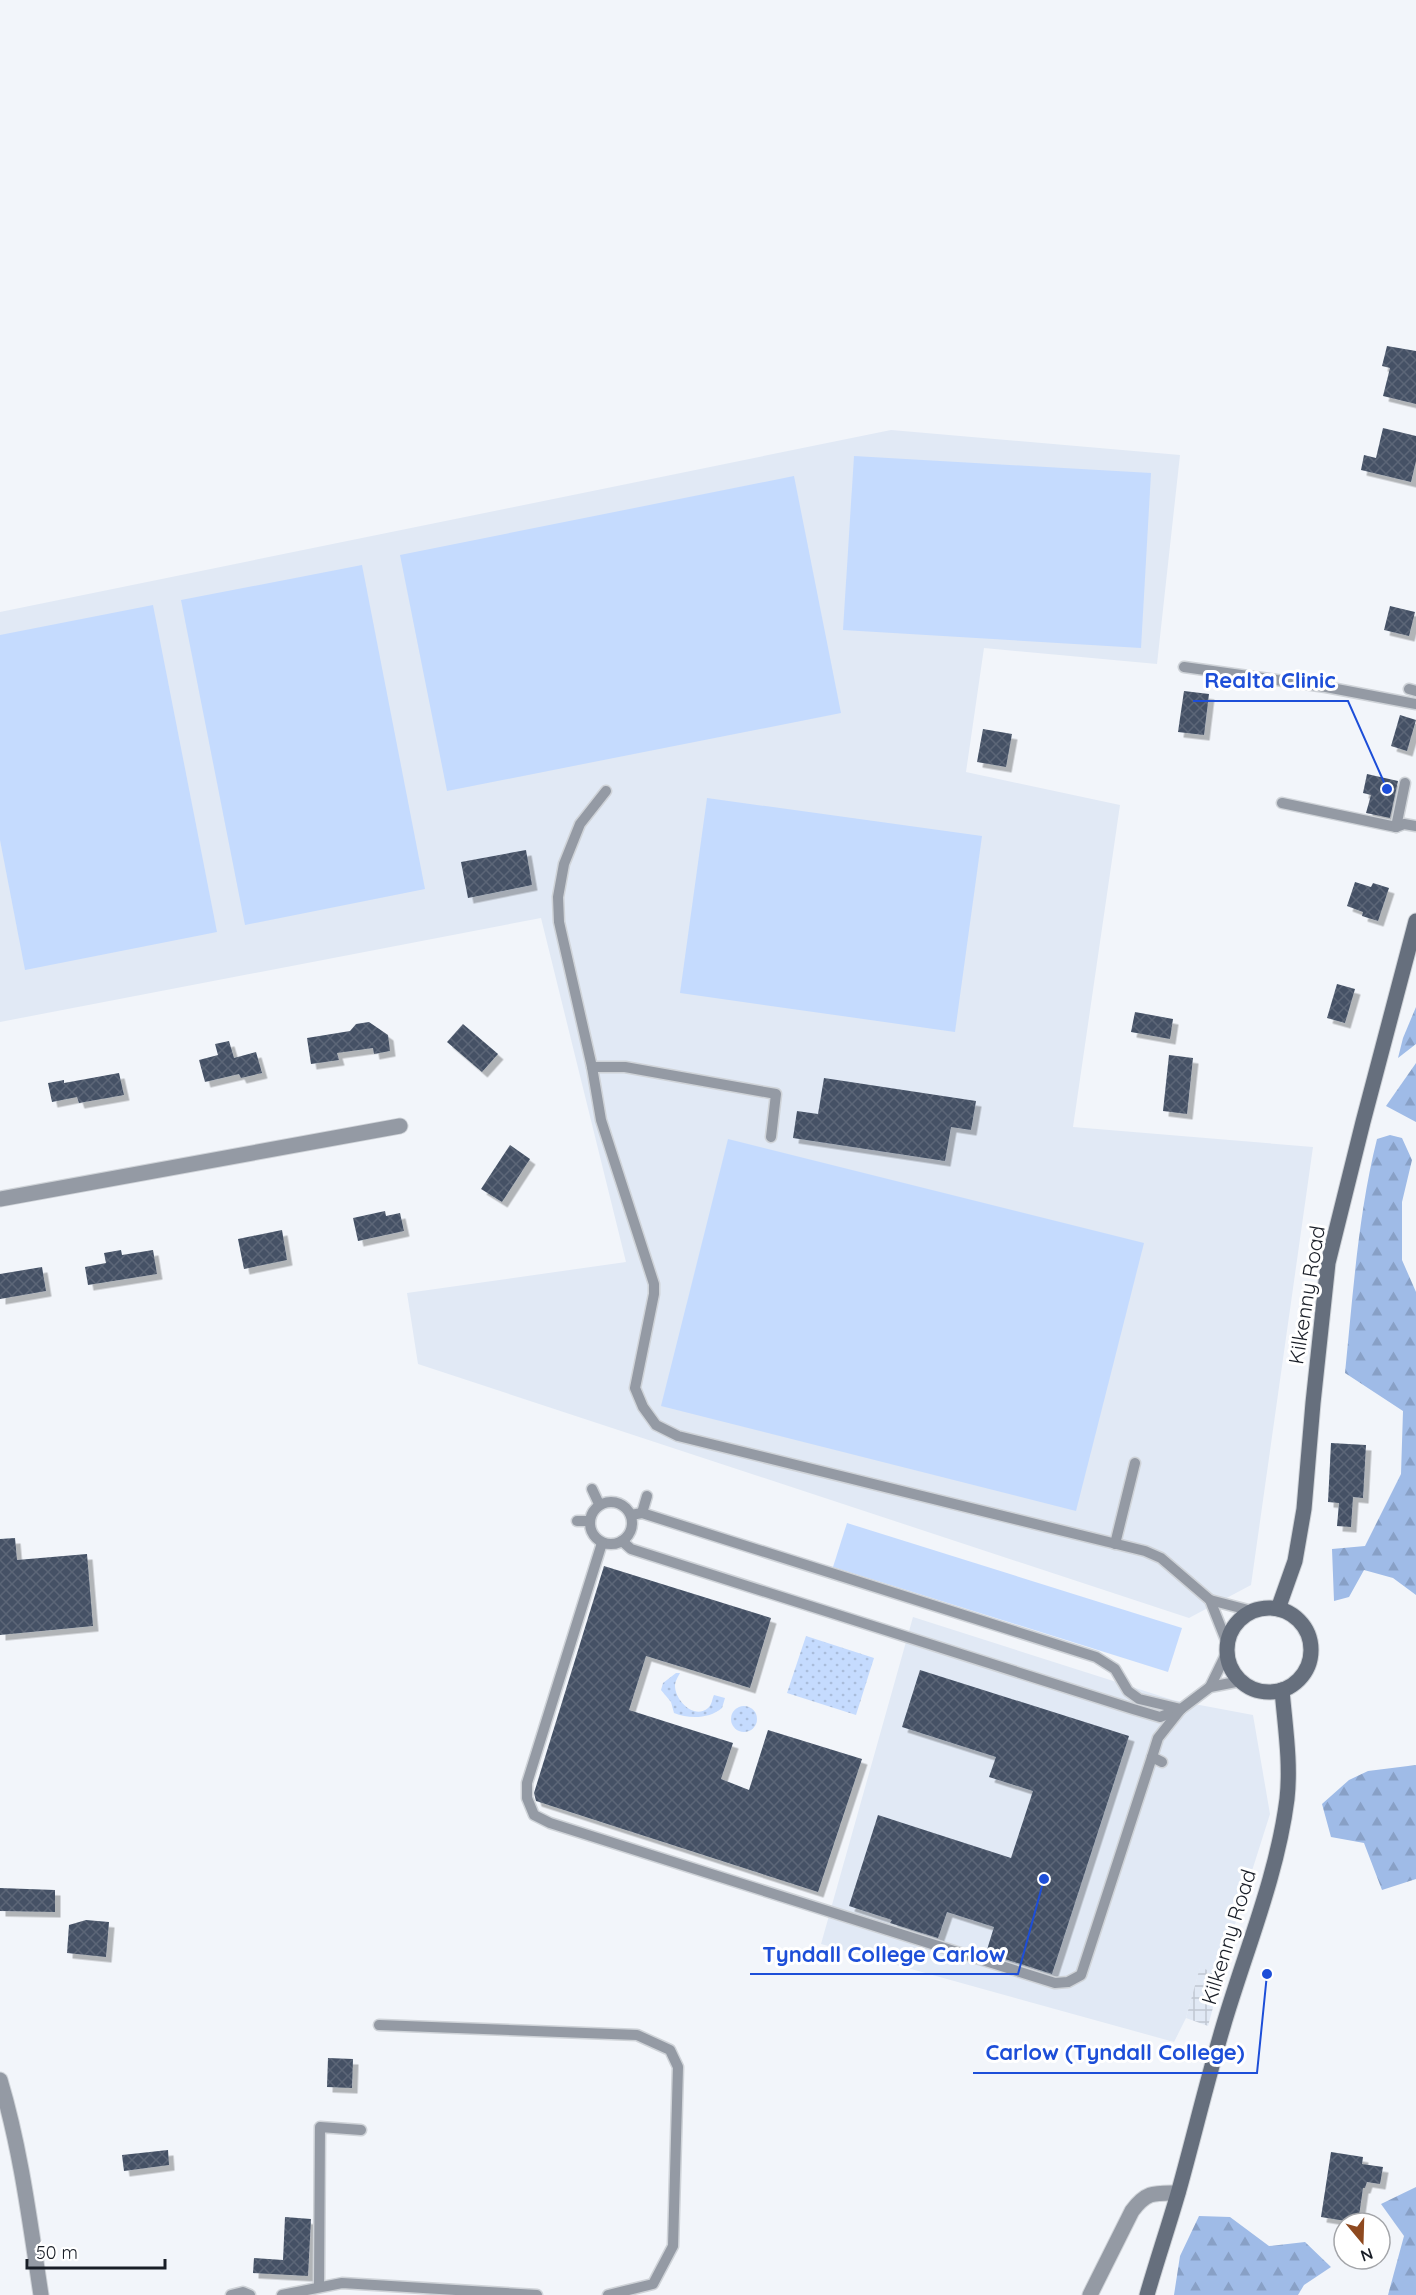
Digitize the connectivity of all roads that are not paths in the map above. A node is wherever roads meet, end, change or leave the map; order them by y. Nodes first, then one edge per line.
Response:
1 (1184, 667) dead end
2 (1416, 704) edge
3 (1405, 783) dead end
4 (606, 791) dead end
5 (1282, 803) dead end
6 (1416, 825) edge
7 (1396, 827) junction
8 (1416, 921) edge
9 (592, 1067) junction
10 (400, 1126) dead end
11 (771, 1137) dead end
12 (0, 1199) edge
13 (1135, 1463) dead end
14 (592, 1489) dead end
15 (647, 1496) dead end
16 (600, 1504) junction
17 (636, 1514) junction
18 (577, 1521) dead end
19 (589, 1521) junction
20 (622, 1541) junction
21 (602, 1543) junction
22 (1115, 1544) junction
23 (1210, 1600) junction
24 (1278, 1609) junction
25 (1252, 1611) junction
26 (1227, 1648) junction
27 (1241, 1682) junction
28 (1210, 1687) junction
29 (1282, 1690) junction
30 (1181, 1709) junction
31 (379, 2025) dead end
32 (0, 2080) edge
33 (362, 2130) dead end
34 (1178, 2193) junction
35 (319, 2287) junction
36 (41, 2295) edge
37 (231, 2295) edge
38 (250, 2295) edge
39 (282, 2295) edge
40 (521, 2295) edge
41 (537, 2295) edge
42 (608, 2295) edge
43 (1090, 2295) edge
44 (1147, 2295) edge

1 - 2 lane
3 - 7 lane
4 - 9 lane
5 - 7 lane
6 - 7 lane
8 - 24 main road, Kilkenny Road
9 - 11 lane
9 - 22 lane
10 - 12 street
13 - 22 lane
14 - 16 lane
15 - 17 lane
16 - 17 lane
16 - 19 lane
17 - 20 lane
17 - 30 lane
18 - 19 lane
19 - 21 lane
20 - 21 lane
20 - 30 lane
21 - 30 lane
22 - 23 lane
23 - 25 lane
23 - 26 lane
24 - 25 main road
24 - 29 main road
25 - 26 main road
26 - 27 main road
26 - 28 lane
27 - 28 lane
27 - 29 main road
28 - 30 lane
29 - 34 main road, Kilkenny Road
31 - 42 lane
32 - 36 street
33 - 35 lane
34 - 43 street
34 - 44 main road, Kilkenny Road
35 - 39 lane
35 - 40 lane
37 - 38 lane
40 - 41 lane

